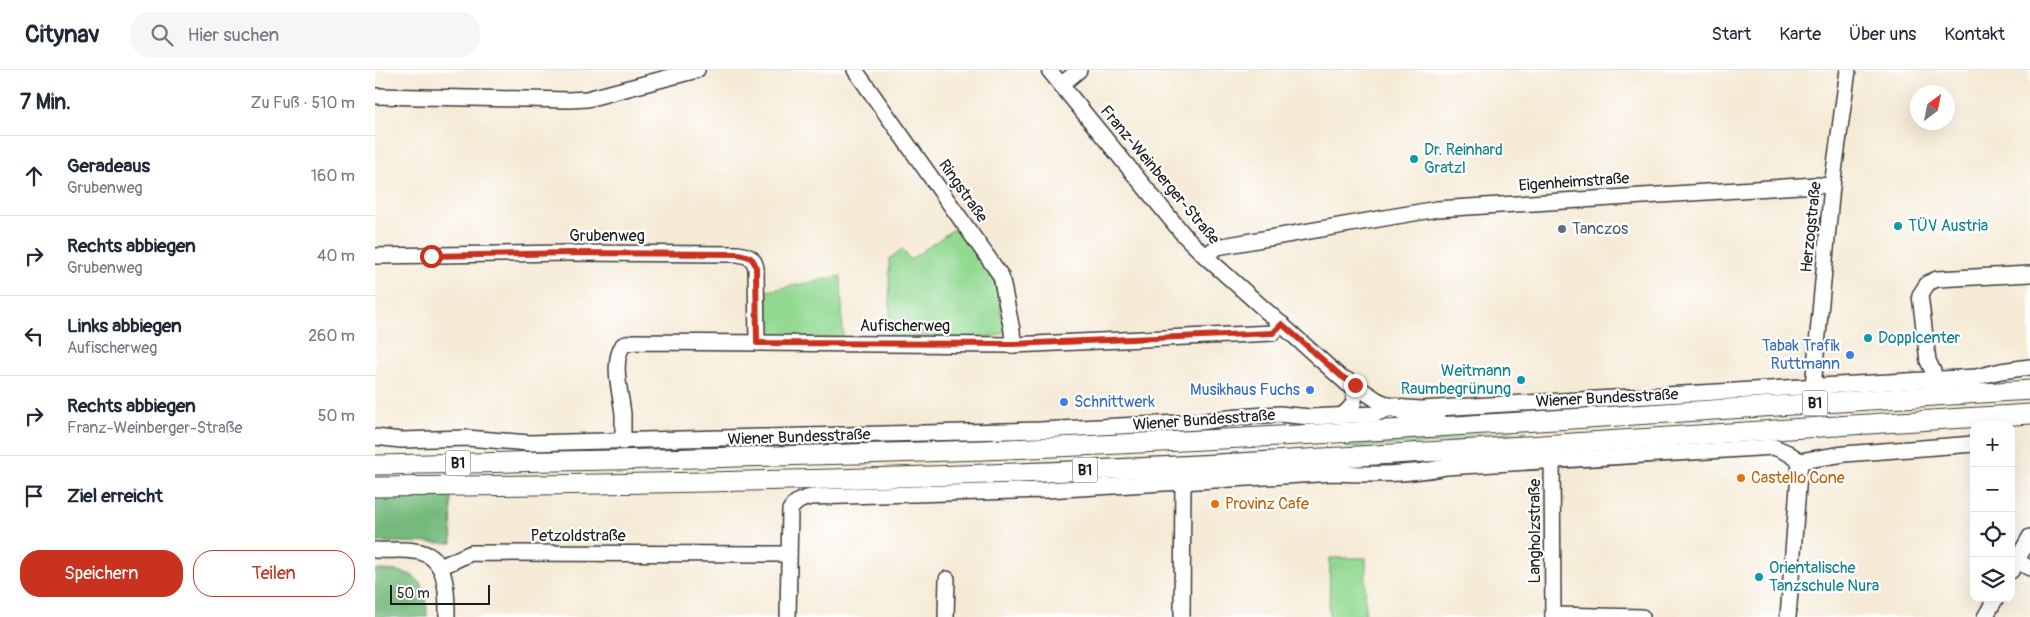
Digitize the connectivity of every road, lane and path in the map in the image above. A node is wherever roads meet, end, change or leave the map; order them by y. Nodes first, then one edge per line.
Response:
1 (697, 70) edge
2 (855, 70) edge
3 (1049, 70) edge
4 (1079, 70) edge
5 (1848, 70) edge
6 (1061, 85) junction
7 (375, 96) edge
8 (1832, 186) junction
9 (375, 256) edge
10 (1205, 256) junction
11 (2030, 274) edge
12 (1282, 324) junction
13 (757, 343) junction
14 (1013, 344) junction
15 (2030, 367) edge
16 (1341, 376) junction
17 (1934, 380) junction
18 (1813, 387) junction
19 (2030, 390) edge
20 (1393, 407) junction
21 (2030, 414) edge
22 (1341, 416) junction
23 (1599, 417) junction
24 (375, 437) edge
25 (623, 442) junction
26 (1970, 444) edge
27 (375, 453) edge
28 (1552, 453) junction
29 (534, 461) junction
30 (1800, 462) junction
31 (375, 464) edge
32 (1019, 473) junction
33 (1183, 482) junction
34 (375, 487) edge
35 (2030, 537) edge
36 (375, 550) edge
37 (789, 554) junction
38 (440, 567) junction
39 (2019, 567) edge
40 (947, 579) dead end
41 (1994, 602) edge
42 (1553, 616) edge
43 (447, 617) edge
44 (789, 617) edge
45 (946, 617) edge
46 (1182, 617) edge
47 (1642, 617) edge
48 (1788, 617) edge
49 (1985, 617) edge

1 - 7 street
2 - 14 street, Ringstraße
3 - 6 street, Franz-Weinberger-Straße
4 - 6 street
5 - 8 street, Herzogstraße
6 - 10 street, Franz-Weinberger-Straße
8 - 10 street, Eigenheimstraße
8 - 18 street, Herzogstraße
9 - 13 street, Grubenweg
10 - 12 street, Franz-Weinberger-Straße
11 - 17 street
12 - 14 street, Aufischerweg
12 - 16 street, Franz-Weinberger-Straße
13 - 14 street, Aufischerweg
13 - 25 street, Aufischerweg
15 - 17 street, Wiener Bundesstraße
16 - 20 street, Franz-Weinberger-Straße
16 - 22 street, Franz-Weinberger-Straße
17 - 18 street, Wiener Bundesstraße
18 - 20 street, Wiener Bundesstraße
19 - 23 main road, Wiener Bundesstraße / B1
20 - 22 street, Wiener Bundesstraße
20 - 23 main road
21 - 28 main road, B1
22 - 25 street, Wiener Bundesstraße
23 - 29 main road, Wiener Bundesstraße / B1
24 - 25 street, Wiener Bundesstraße
26 - 30 street
27 - 29 main road
28 - 30 street
28 - 32 main road, B1
28 - 33 street
28 - 42 street, Langholzstraße
29 - 31 main road, Wiener Bundesstraße / B1
30 - 48 street
32 - 33 main road
32 - 34 main road, B1
33 - 37 street
33 - 46 street
35 - 39 street
36 - 38 street
37 - 38 street, Petzoldstraße
37 - 44 street
38 - 43 street
40 - 45 street
41 - 49 street
42 - 47 street

